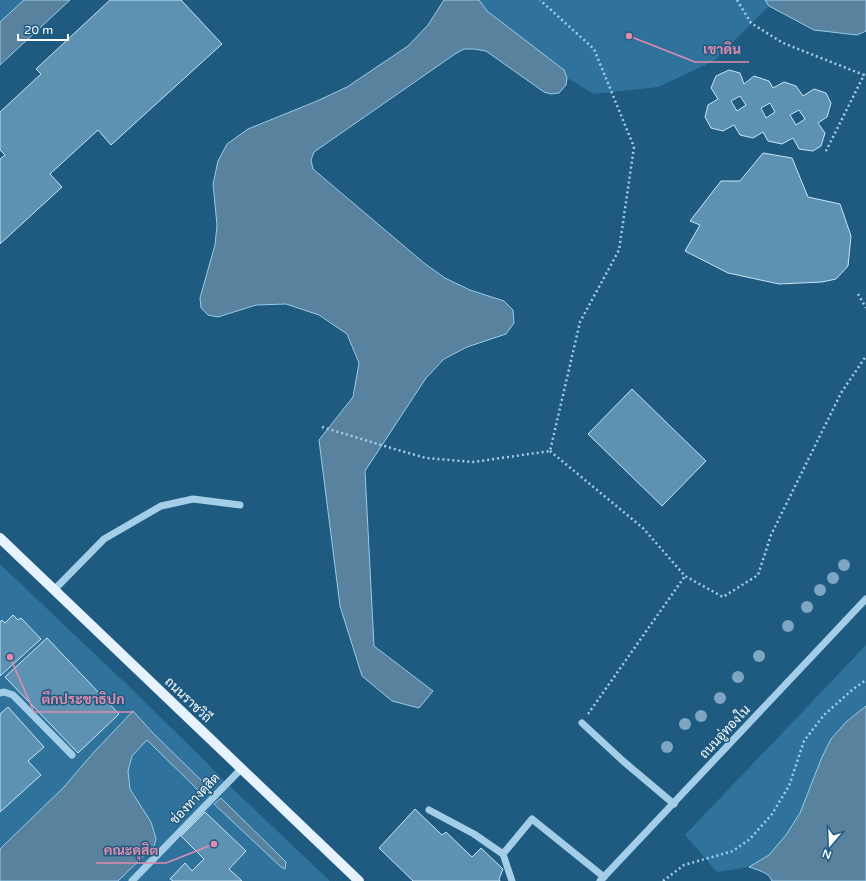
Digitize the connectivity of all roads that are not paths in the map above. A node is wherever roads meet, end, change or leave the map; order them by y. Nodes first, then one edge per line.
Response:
1 (240, 505) dead end
2 (0, 538) edge
3 (54, 590) junction
4 (866, 599) edge
5 (0, 693) edge
6 (582, 722) road end
7 (72, 755) dead end
8 (241, 769) junction
9 (674, 804) junction
10 (429, 810) dead end
11 (503, 854) junction
12 (602, 879) edge
13 (132, 881) edge
14 (359, 881) edge
15 (512, 881) edge

1 - 3 street
2 - 3 main road, ถนนราชวิถี
3 - 8 main road, ถนนราชวิถี
4 - 9 street, ถนนอู่ทองใน
5 - 7 street
6 - 9 street
8 - 13 street, ช่องทางดุสิต
8 - 14 main road, ถนนราชวิถี
9 - 12 street, ถนนอู่ทองใน
10 - 11 street
11 - 12 street
11 - 15 street

